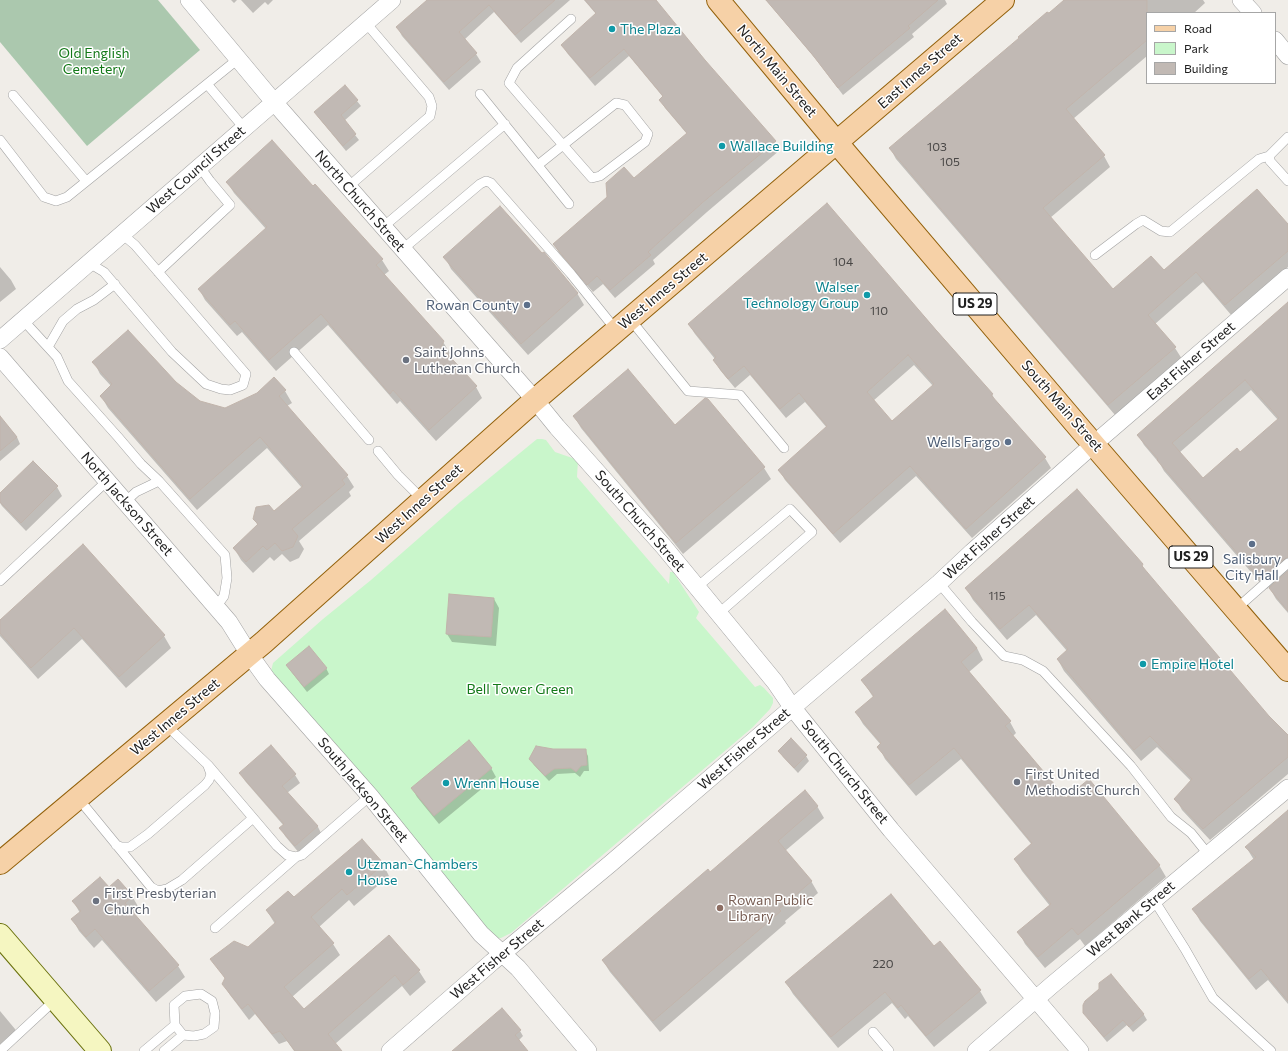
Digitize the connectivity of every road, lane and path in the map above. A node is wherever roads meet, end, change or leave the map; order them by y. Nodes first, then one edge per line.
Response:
1 (189, 0) edge
2 (392, 0) edge
3 (718, 0) edge
4 (1241, 0) edge
5 (997, 2) edge
6 (1252, 12) edge
7 (571, 20) dead end
8 (366, 23) junction
9 (1276, 41) edge
10 (1288, 56) edge
11 (238, 59) junction
12 (207, 84) junction
13 (480, 94) dead end
14 (13, 95) dead end
15 (274, 102) junction
16 (505, 124) junction
17 (244, 128) junction
18 (1288, 137) edge
19 (0, 140) edge
20 (837, 143) junction
21 (563, 145) junction
22 (1268, 156) junction
23 (538, 165) junction
24 (200, 167) junction
25 (86, 181) junction
26 (1288, 181) edge
27 (348, 187) junction
28 (569, 204) dead end
29 (383, 227) junction
30 (122, 234) junction
31 (402, 249) junction
32 (1095, 255) dead end
33 (89, 263) junction
34 (158, 272) junction
35 (1288, 277) edge
36 (115, 284) junction
37 (23, 320) junction
38 (623, 325) junction
39 (0, 340) edge
40 (48, 347) junction
41 (294, 352) dead end
42 (0, 357) edge
43 (535, 400) junction
44 (368, 440) dead end
45 (1094, 444) junction
46 (784, 448) dead end
47 (378, 451) dead end
48 (108, 481) junction
49 (159, 482) junction
50 (423, 500) junction
51 (125, 502) junction
52 (1288, 563) edge
53 (0, 581) edge
54 (938, 583) junction
55 (697, 587) junction
56 (216, 607) junction
57 (1236, 609) junction
58 (718, 614) junction
59 (249, 654) junction
60 (1288, 670) edge
61 (792, 707) junction
62 (166, 725) junction
63 (208, 765) junction
64 (1288, 788) edge
65 (370, 796) junction
66 (78, 798) junction
67 (253, 818) junction
68 (116, 845) junction
69 (1208, 854) junction
70 (296, 857) junction
71 (0, 863) edge
72 (1154, 900) junction
73 (215, 928) dead end
74 (2, 940) edge
75 (502, 953) junction
76 (1036, 998) junction
77 (56, 999) junction
78 (174, 1025) junction
79 (873, 1032) dead end
80 (183, 1035) junction
81 (0, 1051) edge
82 (100, 1051) edge
83 (144, 1051) edge
84 (164, 1051) edge
85 (390, 1051) edge
86 (588, 1051) edge
87 (889, 1051) edge
88 (976, 1051) edge
89 (1080, 1051) edge
90 (1272, 1051) edge

1 - 11 street, North Church Street
2 - 8 street, West Council Street
3 - 20 main road, North Main Street / US 29
4 - 6 street
5 - 20 main road, East Innes Street
7 - 21 lane
8 - 15 street, West Council Street
8 - 27 lane
9 - 10 street
11 - 12 lane
11 - 15 street, North Church Street
12 - 17 lane
12 - 25 lane
13 - 16 lane
14 - 25 lane
15 - 17 street, West Council Street
15 - 27 street, North Church Street
16 - 23 lane
16 - 29 lane
17 - 24 street, West Council Street
18 - 22 lane
19 - 25 lane
20 - 38 main road, West Innes Street
20 - 45 main road, South Main Street / US 29
21 - 21 lane
21 - 23 lane
22 - 26 lane
22 - 32 lane
23 - 28 lane
24 - 30 street, West Council Street
24 - 34 lane
27 - 29 street, North Church Street
29 - 31 street, North Church Street
30 - 33 street, West Council Street
30 - 34 lane
31 - 38 lane
31 - 43 street, North Church Street
33 - 36 lane
33 - 37 street, West Council Street
34 - 36 lane
35 - 45 street, East Fisher Street
36 - 40 lane
37 - 39 street, West Council Street
37 - 40 lane
38 - 43 main road, West Innes Street
38 - 46 lane
40 - 49 lane
41 - 44 lane
42 - 48 street, North Jackson Street
43 - 50 main road, West Innes Street
43 - 55 street, South Church Street
45 - 54 street, West Fisher Street
45 - 57 main road, South Main Street / US 29
47 - 50 lane
48 - 51 street, North Jackson Street
48 - 53 lane
49 - 51 lane
49 - 56 lane
50 - 59 main road, West Innes Street
51 - 56 street, North Jackson Street
52 - 57 lane
54 - 61 street, West Fisher Street
54 - 69 lane
55 - 58 street, South Church Street
55 - 58 lane
56 - 59 street, North Jackson Street
57 - 60 main road, South Main Street / US 29
58 - 61 street, South Church Street
59 - 62 main road, West Innes Street
59 - 65 street, South Jackson Street
61 - 75 street, West Fisher Street
61 - 76 street, South Church Street
62 - 63 lane
62 - 66 main road, West Innes Street
63 - 67 lane
63 - 68 lane
64 - 69 street, West Bank Street
65 - 70 lane
65 - 75 street, South Jackson Street
66 - 68 lane
66 - 71 main road, West Innes Street
67 - 68 lane
67 - 70 lane
69 - 72 street, West Bank Street
70 - 73 lane
72 - 76 street, West Bank Street
72 - 90 lane
74 - 77 street
75 - 85 street, West Fisher Street
75 - 86 street, South Jackson Street
76 - 88 street, West Bank Street
76 - 89 street, South Church Street
77 - 81 lane
77 - 82 street
78 - 80 lane
78 - 80 lane
78 - 83 lane
79 - 87 lane
80 - 84 lane

